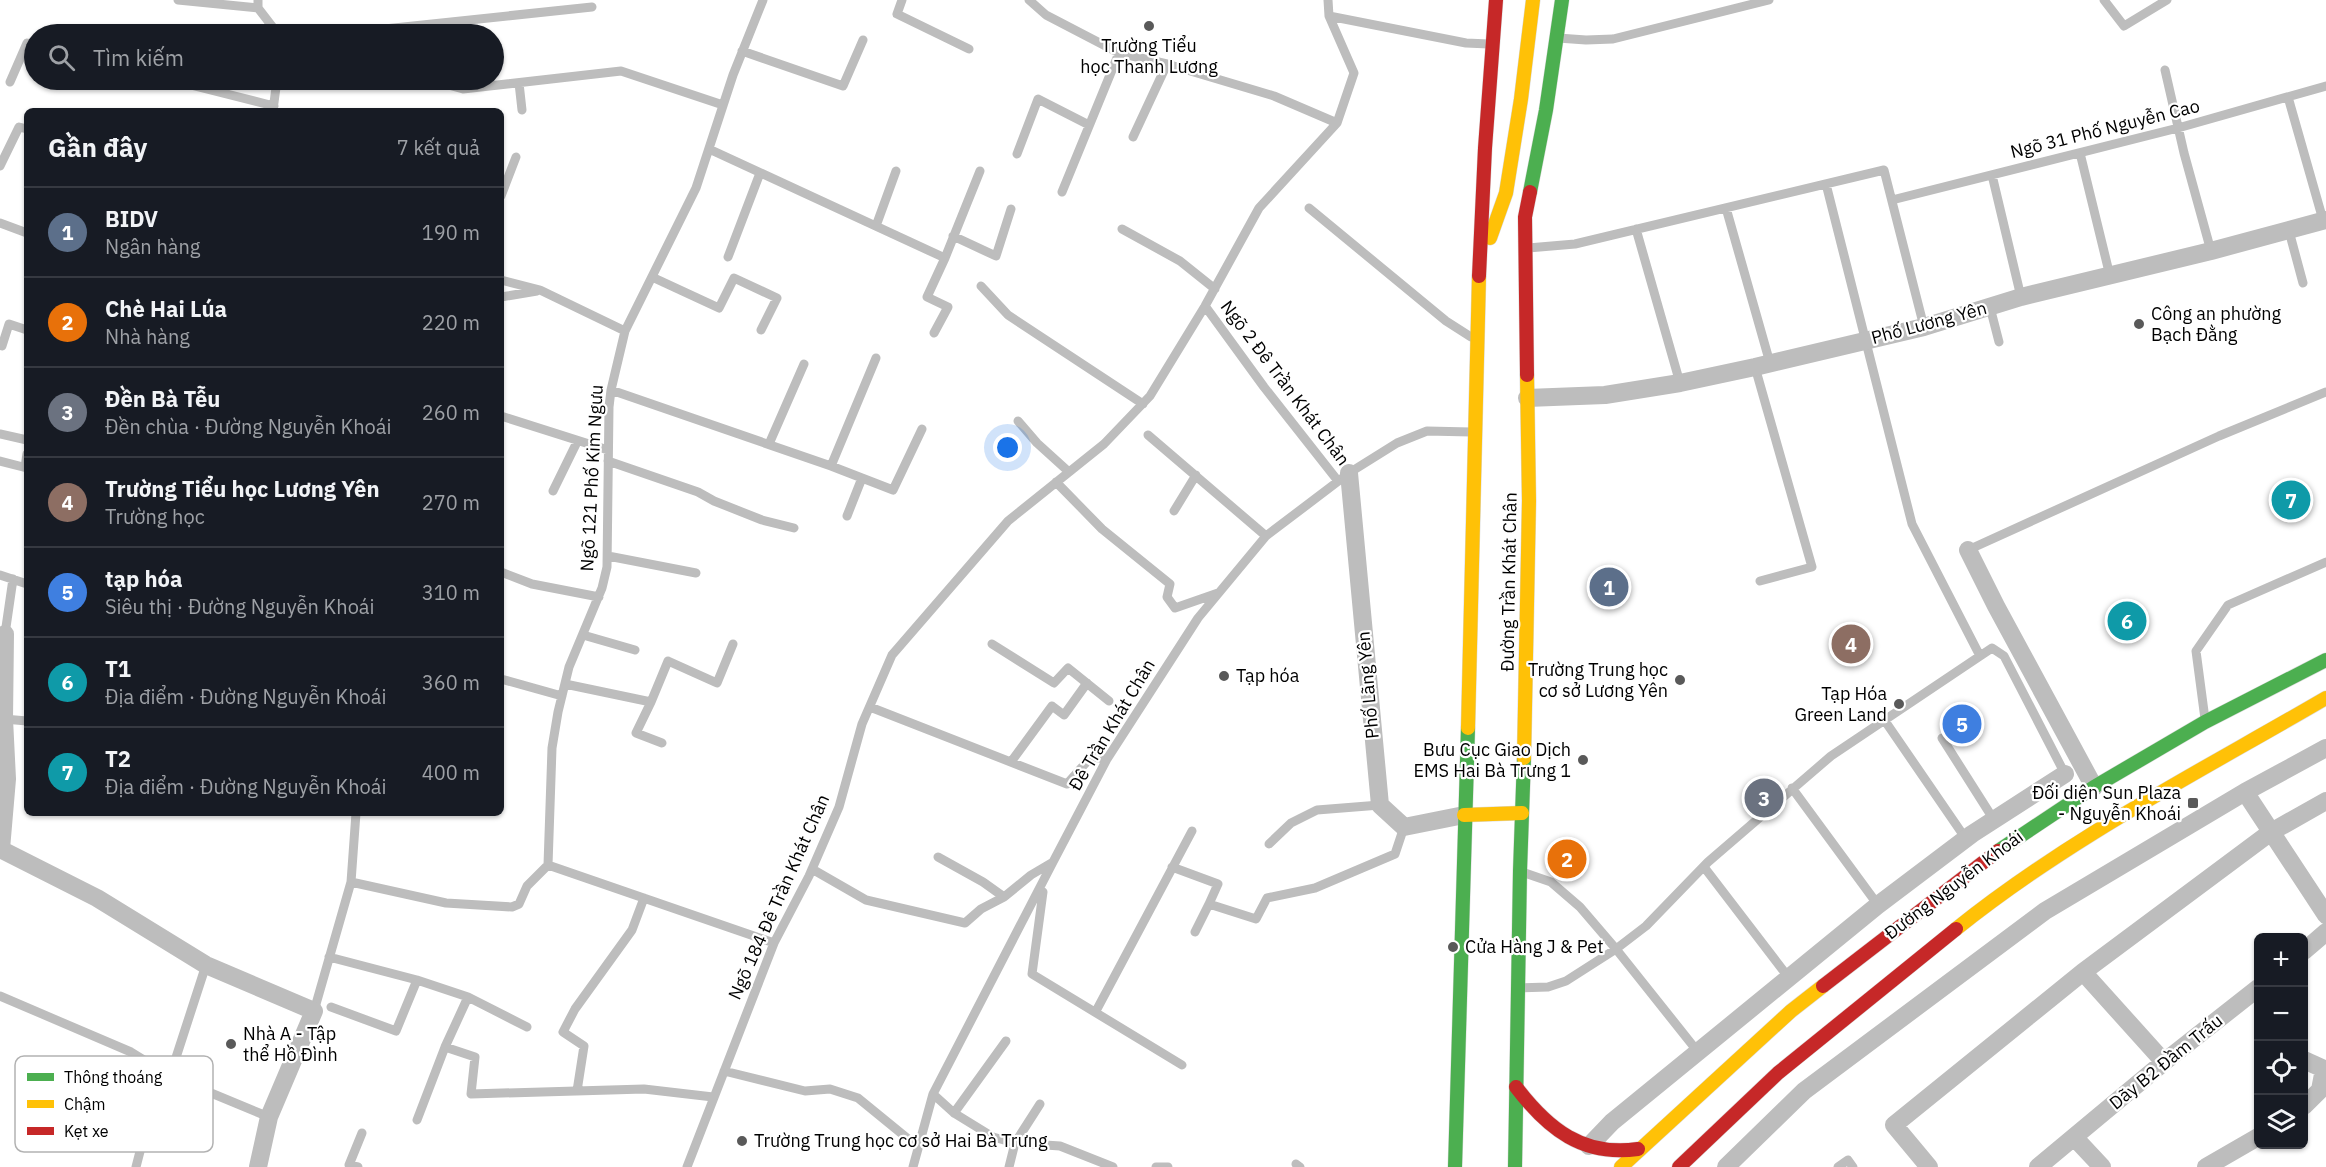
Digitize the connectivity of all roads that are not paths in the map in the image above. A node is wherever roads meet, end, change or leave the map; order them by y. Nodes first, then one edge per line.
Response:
1 (178, 0) edge
2 (763, 0) edge
3 (902, 0) edge
4 (1029, 0) edge
5 (1328, 0) edge
6 (1496, 0) edge
7 (1533, 0) edge
8 (1562, 0) edge
9 (2104, 0) edge
10 (2167, 0) edge
11 (1764, 1) edge
12 (258, 4) edge
13 (592, 7) dead end
14 (1329, 16) junction
15 (440, 23) joint
16 (271, 24) edge
17 (431, 24) edge
18 (1556, 38) junction
19 (863, 40) dead end
20 (1491, 44) junction
21 (969, 49) dead end
22 (24, 50) edge
23 (742, 51) junction
24 (1119, 53) junction
25 (1167, 64) junction
26 (2165, 70) dead end
27 (10, 82) dead end
28 (519, 83) junction
29 (504, 85) edge
30 (2326, 86) edge
31 (206, 90) edge
32 (276, 90) edge
33 (2288, 97) junction
34 (1521, 99) junction
35 (723, 105) junction
36 (269, 108) edge
37 (273, 108) edge
38 (522, 110) dead end
39 (1337, 123) junction
40 (1089, 125) junction
41 (24, 128) edge
42 (2178, 128) junction
43 (1133, 137) dead end
44 (709, 149) junction
45 (2080, 153) junction
46 (1017, 154) dead end
47 (516, 157) dead end
48 (0, 166) edge
49 (896, 171) dead end
50 (980, 171) dead end
51 (760, 173) junction
52 (1992, 175) junction
53 (1826, 184) junction
54 (504, 188) edge
55 (1062, 192) dead end
56 (1892, 200) junction
57 (1309, 208) dead end
58 (1726, 208) junction
59 (1011, 209) dead end
60 (1526, 218) junction
61 (2325, 220) edge
62 (0, 223) edge
63 (876, 226) junction
64 (1122, 229) dead end
65 (1636, 229) junction
66 (2289, 231) junction
67 (24, 232) edge
68 (953, 236) junction
69 (1526, 248) junction
70 (2211, 251) junction
71 (728, 257) dead end
72 (945, 258) junction
73 (1481, 265) junction
74 (2110, 276) junction
75 (652, 277) junction
76 (504, 281) edge
77 (2303, 283) dead end
78 (981, 286) dead end
79 (1215, 289) junction
80 (540, 290) junction
81 (504, 296) edge
82 (2021, 297) junction
83 (1205, 306) junction
84 (1990, 307) junction
85 (1924, 327) junction
86 (24, 329) edge
87 (761, 330) dead end
88 (625, 331) junction
89 (934, 333) dead end
90 (1476, 340) junction
91 (1866, 341) junction
92 (1999, 342) dead end
93 (0, 345) edge
94 (876, 358) dead end
95 (804, 364) dead end
96 (1762, 365) junction
97 (1680, 384) junction
98 (610, 390) junction
99 (2326, 392) edge
100 (1527, 398) junction
101 (1143, 404) junction
102 (504, 417) edge
103 (1018, 421) dead end
104 (922, 429) dead end
105 (1476, 432) junction
106 (0, 434) edge
107 (1149, 435) dead end
108 (24, 439) edge
109 (577, 442) junction
110 (769, 444) junction
111 (608, 450) junction
112 (0, 460) edge
113 (608, 461) junction
114 (24, 466) edge
115 (831, 466) junction
116 (1069, 472) junction
117 (1196, 475) junction
118 (1344, 477) junction
119 (862, 478) junction
120 (1056, 482) junction
121 (553, 492) dead end
122 (1174, 511) dead end
123 (847, 516) dead end
124 (794, 528) dead end
125 (1266, 536) junction
126 (1968, 550) joint
127 (608, 556) junction
128 (2326, 562) edge
129 (504, 573) edge
130 (696, 573) dead end
131 (0, 575) edge
132 (13, 579) junction
133 (1760, 581) dead end
134 (24, 583) edge
135 (1219, 592) junction
136 (599, 597) junction
137 (5, 634) joint
138 (584, 635) junction
139 (734, 644) dead end
140 (992, 644) dead end
141 (635, 650) dead end
142 (1980, 656) junction
143 (2326, 660) edge
144 (504, 680) edge
145 (1087, 683) junction
146 (565, 684) junction
147 (562, 696) junction
148 (2326, 698) edge
149 (1109, 701) dead end
150 (651, 702) junction
151 (870, 707) junction
152 (4, 718) junction
153 (1885, 720) junction
154 (24, 721) edge
155 (2205, 722) junction
156 (1942, 738) dead end
157 (662, 743) dead end
158 (2326, 748) edge
159 (1107, 759) junction
160 (1011, 762) junction
161 (2065, 774) joint
162 (2094, 787) junction
163 (1792, 788) junction
164 (2245, 792) junction
165 (2326, 801) edge
166 (1380, 805) junction
167 (1522, 813) junction
168 (1464, 815) junction
169 (356, 816) edge
170 (1994, 820) junction
171 (1404, 827) junction
172 (1192, 831) dead end
173 (2271, 832) junction
174 (1966, 839) junction
175 (1269, 844) dead end
176 (1, 849) edge
177 (938, 857) dead end
178 (1053, 862) junction
179 (548, 865) junction
180 (1172, 867) junction
181 (1704, 867) junction
182 (812, 869) junction
183 (1520, 871) junction
184 (351, 882) junction
185 (1044, 883) junction
186 (1004, 897) junction
187 (644, 898) junction
188 (1209, 904) junction
189 (1878, 905) junction
190 (2326, 915) edge
191 (1195, 932) dead end
192 (2326, 932) edge
193 (774, 943) junction
194 (2308, 948) edge
195 (1616, 949) junction
196 (329, 957) junction
197 (206, 965) junction
198 (2083, 972) junction
199 (1789, 978) junction
200 (417, 980) junction
201 (1518, 988) junction
202 (0, 996) edge
203 (468, 997) junction
204 (2254, 1000) edge
205 (323, 1009) junction
206 (1096, 1011) junction
207 (526, 1027) dead end
208 (1006, 1041) dead end
209 (445, 1047) junction
210 (1698, 1052) junction
211 (138, 1056) edge
212 (176, 1056) edge
213 (2164, 1062) junction
214 (2308, 1062) edge
215 (1182, 1065) dead end
216 (2325, 1070) edge
217 (724, 1071) junction
218 (1516, 1087) junction
219 (578, 1091) junction
220 (213, 1094) edge
221 (933, 1094) junction
222 (713, 1097) junction
223 (2308, 1102) edge
224 (1040, 1104) dead end
225 (954, 1113) junction
226 (269, 1117) junction
227 (417, 1120) dead end
228 (362, 1133) dead end
229 (2074, 1137) junction
230 (2254, 1140) edge
231 (1015, 1143) junction
232 (1589, 1146) junction
233 (918, 1147) junction
234 (1638, 1149) junction
235 (140, 1152) edge
236 (136, 1167) edge
237 (258, 1167) edge
238 (358, 1167) edge
239 (687, 1167) edge
240 (913, 1167) edge
241 (1009, 1167) edge
242 (1113, 1167) edge
243 (1156, 1167) edge
244 (1168, 1167) edge
245 (1455, 1167) edge
246 (1515, 1167) edge
247 (1621, 1167) edge
248 (1678, 1167) edge
249 (1726, 1167) edge
250 (1838, 1167) edge
251 (1853, 1167) edge
252 (1929, 1167) edge
253 (2038, 1167) edge
254 (2102, 1167) edge
255 (2206, 1167) edge

1 - 12 lane
2 - 23 lane, Ngõ 121 Phố Kim Ngưu
3 - 21 lane
4 - 24 lane
5 - 14 lane
6 - 20 main road, Đường Trần Khát Chân
7 - 34 main road
8 - 18 main road, Đường Trần Khát Chân
9 - 10 lane
11 - 18 lane
12 - 16 lane
13 - 15 lane
14 - 20 lane
14 - 39 lane
15 - 17 lane
18 - 60 main road, Đường Trần Khát Chân
19 - 23 lane
20 - 73 main road, Đường Trần Khát Chân
22 - 27 lane
23 - 35 lane, Ngõ 121 Phố Kim Ngưu
24 - 25 lane
24 - 40 lane
25 - 39 lane
25 - 43 lane
26 - 42 lane
28 - 29 lane
28 - 35 lane
28 - 38 lane
30 - 33 lane, Ngõ 31 Phố Nguyễn Cao
31 - 36 lane
32 - 37 lane
33 - 42 lane, Ngõ 31 Phố Nguyễn Cao
33 - 61 lane
34 - 60 main road
34 - 73 main road
35 - 44 lane, Ngõ 121 Phố Kim Ngưu
39 - 79 lane, Ngõ 184 Đê Trần Khát Chân
40 - 46 lane
40 - 55 lane
41 - 48 lane
42 - 45 lane, Ngõ 31 Phố Nguyễn Cao
42 - 70 lane
44 - 51 lane
44 - 75 lane, Ngõ 121 Phố Kim Ngưu
45 - 52 lane, Ngõ 31 Phố Nguyễn Cao
45 - 74 lane
47 - 54 lane
49 - 63 lane
50 - 68 lane
51 - 63 lane
51 - 71 lane
52 - 56 lane, Ngõ 31 Phố Nguyễn Cao
52 - 82 lane
53 - 56 lane
53 - 58 lane
53 - 91 lane
56 - 85 lane
57 - 90 lane
58 - 65 lane
58 - 96 lane
59 - 68 lane
60 - 69 main road, Đường Trần Khát Chân
61 - 66 street, Phố Lương Yên
62 - 67 lane
63 - 72 lane
64 - 79 lane
65 - 69 lane
65 - 97 lane
66 - 70 street, Phố Lương Yên
66 - 77 lane
68 - 72 lane
69 - 100 main road, Đường Trần Khát Chân
70 - 74 street, Phố Lương Yên
72 - 89 lane
73 - 90 main road, Đường Trần Khát Chân
74 - 82 street, Phố Lương Yên
75 - 87 lane
75 - 88 lane, Ngõ 121 Phố Kim Ngưu
76 - 80 lane
78 - 101 lane
79 - 83 lane, Ngõ 184 Đê Trần Khát Chân
80 - 81 lane
80 - 88 lane
82 - 84 street, Phố Lương Yên
83 - 101 lane, Ngõ 184 Đê Trần Khát Chân
83 - 118 lane, Ngõ 2 Đê Trần Khát Chân
84 - 85 street, Phố Lương Yên
84 - 92 lane
85 - 91 street, Phố Lương Yên
86 - 93 lane
88 - 98 lane, Ngõ 121 Phố Kim Ngưu
90 - 105 main road, Đường Trần Khát Chân
91 - 96 street, Phố Lương Yên
91 - 142 lane
94 - 115 lane
95 - 110 lane
96 - 97 street, Phố Lương Yên
96 - 133 lane
97 - 100 street, Phố Lương Yên
98 - 110 lane
98 - 111 lane, Ngõ 121 Phố Kim Ngưu
99 - 126 lane
100 - 167 main road, Đường Trần Khát Chân
101 - 116 lane, Ngõ 184 Đê Trần Khát Chân
102 - 109 lane
103 - 116 lane
104 - 119 lane
105 - 118 lane, Đê Trần Khát Chân
105 - 168 main road, Đường Trần Khát Chân
106 - 108 lane
107 - 117 lane
109 - 111 lane
109 - 121 lane
110 - 115 lane
111 - 113 lane, Ngõ 121 Phố Kim Ngưu
112 - 114 lane
113 - 124 lane
113 - 127 lane, Ngõ 121 Phố Kim Ngưu
115 - 119 lane
116 - 120 lane, Ngõ 184 Đê Trần Khát Chân
117 - 122 lane
117 - 125 lane
118 - 125 lane, Đê Trần Khát Chân
118 - 166 street, Phố Lãng Yên
119 - 123 lane
120 - 135 lane
120 - 151 lane, Ngõ 184 Đê Trần Khát Chân
125 - 135 lane, Đê Trần Khát Chân
126 - 162 street
127 - 130 lane
127 - 136 lane, Ngõ 121 Phố Kim Ngưu
128 - 155 lane
129 - 136 lane
131 - 132 lane
132 - 134 lane
132 - 137 lane
135 - 159 lane, Đê Trần Khát Chân
136 - 138 lane, Ngõ 121 Phố Kim Ngưu
137 - 152 street
138 - 141 lane
138 - 146 lane, Ngõ 121 Phố Kim Ngưu
139 - 150 lane
140 - 145 lane
142 - 153 lane
142 - 161 lane
143 - 155 main road, Đường Nguyễn Khoái
144 - 147 lane
145 - 149 lane
145 - 160 lane
146 - 147 lane, Ngõ 121 Phố Kim Ngưu
146 - 150 lane
147 - 179 lane, Ngõ 121 Phố Kim Ngưu
148 - 248 main road, Đường Nguyễn Khoái
150 - 157 lane
151 - 160 lane
151 - 182 lane, Ngõ 184 Đê Trần Khát Chân
152 - 154 lane
152 - 176 street
153 - 163 lane
153 - 174 lane
155 - 162 main road, Đường Nguyễn Khoái
156 - 170 lane
158 - 164 street
159 - 160 lane
159 - 178 lane, Đê Trần Khát Chân
161 - 170 street, Đường Nguyễn Khoái
162 - 234 main road, Đường Nguyễn Khoái
163 - 181 lane
163 - 189 lane
164 - 173 street
164 - 249 street
165 - 173 street
166 - 171 street
166 - 175 lane
167 - 168 main road
167 - 183 main road, Đường Trần Khát Chân
168 - 171 street
168 - 245 main road, Đường Trần Khát Chân
169 - 184 lane
170 - 174 street, Đường Nguyễn Khoái
171 - 188 lane
172 - 180 lane
173 - 190 street
173 - 198 street
174 - 189 street, Đường Nguyễn Khoái
176 - 197 street
177 - 186 lane
178 - 185 lane, Đê Trần Khát Chân
178 - 186 lane
179 - 184 lane
179 - 187 lane
180 - 188 lane
180 - 206 lane
181 - 195 lane
181 - 199 lane
182 - 186 lane
182 - 193 lane, Ngõ 184 Đê Trần Khát Chân
183 - 195 lane
183 - 201 main road, Đường Trần Khát Chân
184 - 196 lane
185 - 206 lane
185 - 221 lane, Đê Trần Khát Chân
187 - 193 lane
187 - 219 lane
188 - 191 lane
189 - 199 street, Đường Nguyễn Khoái
192 - 194 street
193 - 217 lane, Ngõ 184 Đê Trần Khát Chân
195 - 201 lane
195 - 210 lane
196 - 200 lane
196 - 205 lane
197 - 205 street
197 - 212 lane
198 - 213 street
198 - 252 street
199 - 210 street, Đường Nguyễn Khoái
200 - 203 lane
200 - 205 lane
201 - 218 main road, Đường Trần Khát Chân
202 - 211 lane
203 - 207 lane
203 - 209 lane
204 - 213 street, Dãy B2 Đầm Trấu
205 - 226 street
206 - 215 lane
208 - 225 lane
209 - 219 lane
209 - 227 lane
210 - 232 street, Đường Nguyễn Khoái
213 - 229 street, Dãy B2 Đầm Trấu
214 - 216 street
216 - 223 street
217 - 222 lane, Ngõ 184 Đê Trần Khát Chân
217 - 233 lane
218 - 232 main road
218 - 246 main road, Đường Trần Khát Chân
219 - 222 lane
220 - 226 lane
221 - 225 lane
221 - 233 lane, Đê Trần Khát Chân
222 - 239 lane, Ngõ 184 Đê Trần Khát Chân
224 - 231 lane
225 - 231 lane
226 - 237 street
228 - 238 lane
229 - 253 street, Dãy B2 Đầm Trấu
229 - 254 street
230 - 255 street
231 - 241 lane
231 - 242 lane
232 - 234 main road
233 - 240 lane, Đê Trần Khát Chân
234 - 247 main road, Đường Nguyễn Khoái
235 - 236 lane
243 - 244 lane
250 - 251 lane

